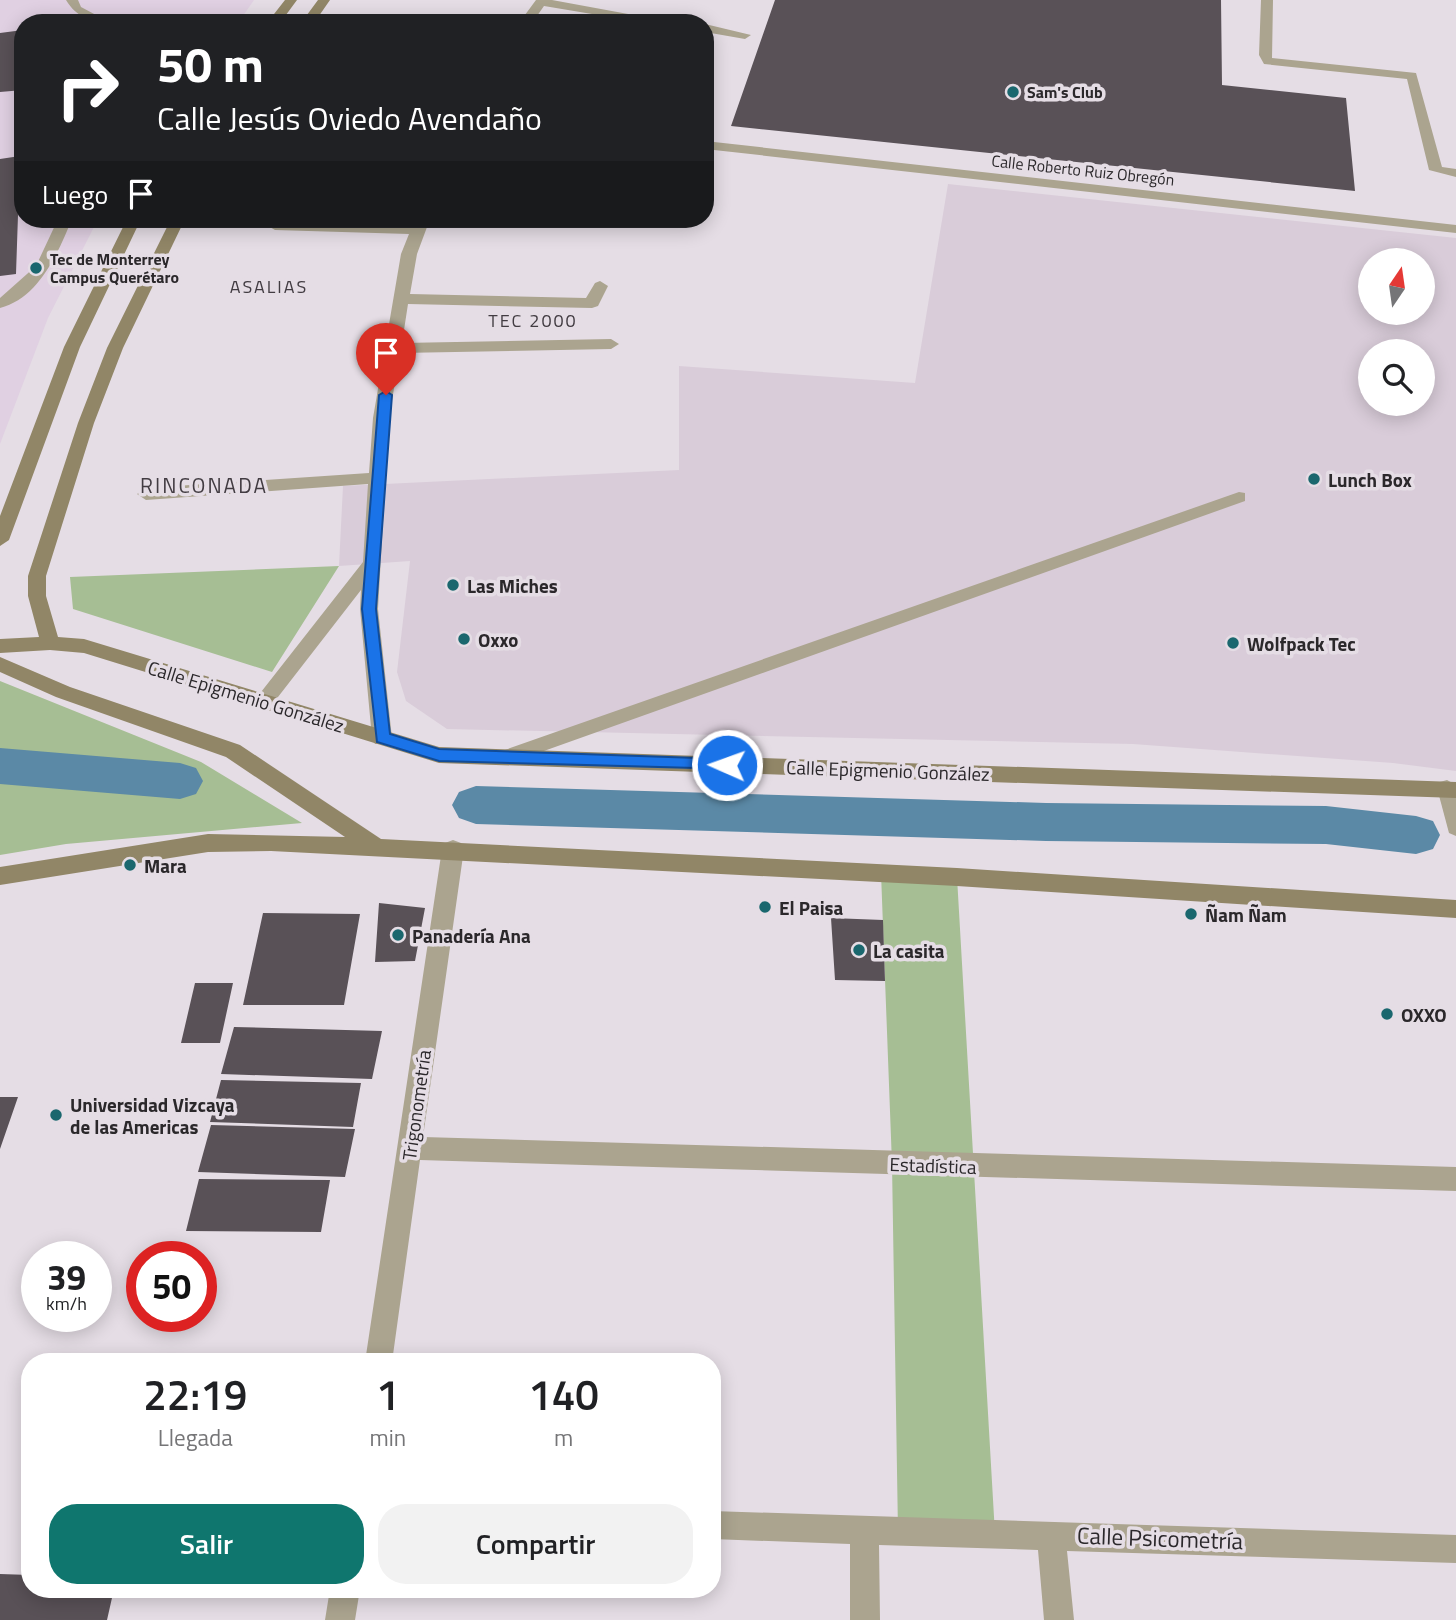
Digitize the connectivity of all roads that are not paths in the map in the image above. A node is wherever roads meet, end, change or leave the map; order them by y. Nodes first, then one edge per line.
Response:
1 (72, 0) edge
2 (1267, 0) edge
3 (541, 1) edge
4 (86, 14) edge
5 (618, 14) edge
6 (714, 30) edge
7 (745, 35) dead end
8 (714, 146) edge
9 (1456, 173) edge
10 (62, 228) edge
11 (130, 228) edge
12 (174, 228) edge
13 (420, 228) edge
14 (1456, 229) edge
15 (600, 286) dead end
16 (402, 299) junction
17 (0, 304) edge
18 (611, 344) dead end
19 (394, 348) junction
20 (377, 478) junction
21 (146, 494) dead end
22 (1239, 497) dead end
23 (0, 540) edge
24 (371, 564) junction
25 (50, 643) junction
26 (0, 646) edge
27 (0, 664) edge
28 (264, 701) junction
29 (382, 738) junction
30 (506, 757) junction
31 (1452, 789) edge
32 (1456, 827) edge
33 (373, 845) junction
34 (453, 849) junction
35 (0, 876) edge
36 (1456, 909) edge
37 (409, 1148) junction
38 (1456, 1179) edge
39 (379, 1353) edge
40 (721, 1525) edge
41 (864, 1531) junction
42 (1051, 1534) junction
43 (1456, 1549) edge
44 (344, 1598) edge
45 (340, 1620) edge
46 (866, 1620) edge
47 (1059, 1620) edge

1 - 4 lane
2 - 9 lane
3 - 5 street
6 - 7 street
8 - 14 street, Calle Roberto Ruiz Obregón
10 - 17 lane
11 - 23 main road
12 - 25 main road
13 - 16 street
15 - 16 street
16 - 19 street
18 - 19 street
19 - 20 street
20 - 21 street
20 - 24 street
22 - 30 lane
24 - 28 street
24 - 29 street
25 - 26 main road, Calle Epigmenio González
25 - 28 main road, Calle Epigmenio González
27 - 33 main road
28 - 29 main road, Calle Epigmenio González
29 - 30 main road, Calle Epigmenio González
30 - 31 main road, Calle Epigmenio González
31 - 32 street
33 - 34 main road
33 - 35 main road
34 - 36 main road
34 - 37 street, Trigonometría
37 - 38 street, Estadística
37 - 39 street, Trigonometría
40 - 41 street, Calle Psicometría
41 - 42 street, Calle Psicometría
41 - 46 street
42 - 43 street, Calle Psicometría
42 - 47 street
44 - 45 street

